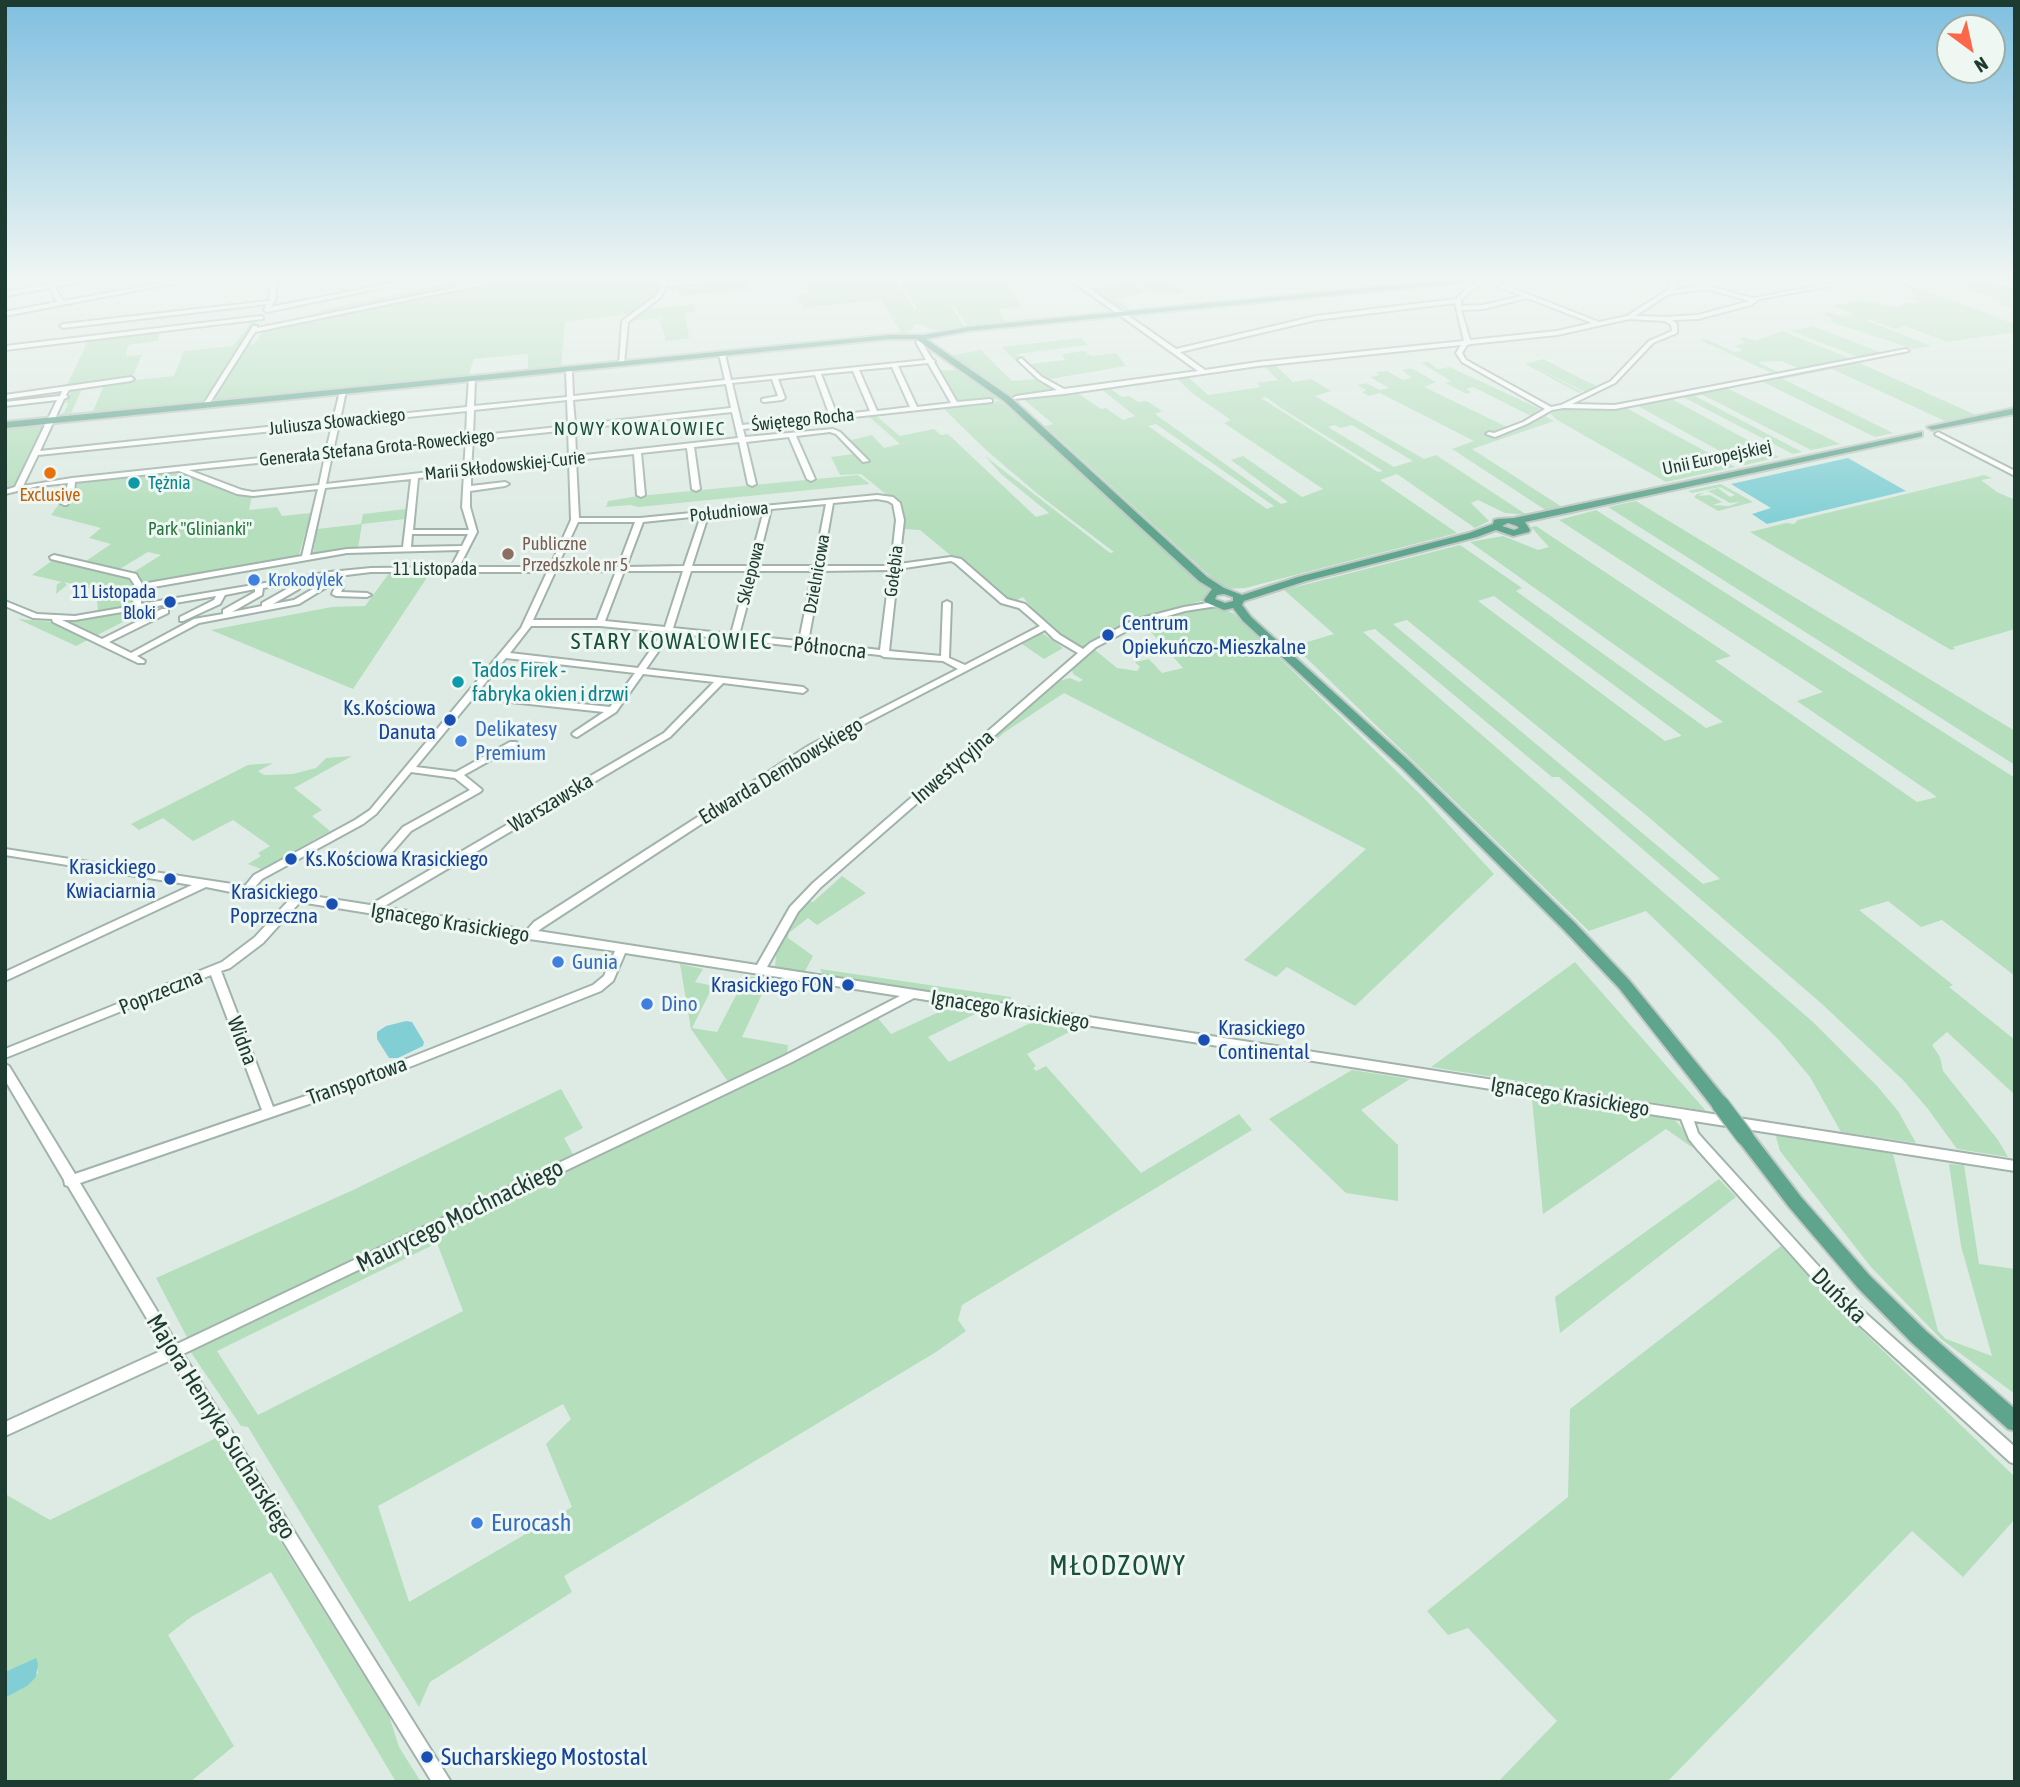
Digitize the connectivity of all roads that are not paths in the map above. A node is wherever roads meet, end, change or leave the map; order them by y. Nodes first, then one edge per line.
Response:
1 (234, 360) edge
2 (621, 360) edge
3 (657, 360) edge
4 (724, 360) edge
5 (952, 360) edge
6 (1021, 360) dead end
7 (1188, 360) edge
8 (1303, 360) edge
9 (1464, 360) edge
10 (1635, 360) edge
11 (1857, 360) edge
12 (932, 361) joint
13 (621, 364) junction
14 (894, 365) junction
15 (569, 369) junction
16 (855, 369) junction
17 (1203, 371) junction
18 (817, 373) junction
19 (774, 377) junction
20 (472, 378) junction
21 (131, 379) dead end
22 (729, 382) junction
23 (82, 386) junction
24 (342, 391) junction
25 (1064, 392) junction
26 (16, 395) junction
27 (64, 396) junction
28 (5, 397) edge
29 (796, 397) dead end
30 (570, 398) junction
31 (782, 398) junction
32 (1016, 398) dead end
33 (764, 400) dead end
34 (990, 401) dead end
35 (9, 404) edge
36 (955, 404) junction
37 (206, 405) junction
38 (1563, 406) junction
39 (471, 408) junction
40 (914, 408) junction
41 (1550, 409) junction
42 (736, 410) junction
43 (874, 412) junction
44 (2015, 412) edge
45 (834, 417) junction
46 (52, 421) junction
47 (335, 422) junction
48 (5, 425) edge
49 (572, 427) junction
50 (740, 427) junction
51 (1935, 432) junction
52 (1489, 434) dead end
53 (792, 435) junction
54 (469, 438) junction
55 (743, 440) junction
56 (690, 446) junction
57 (637, 452) junction
58 (36, 453) junction
59 (329, 453) junction
60 (574, 458) junction
61 (865, 461) dead end
62 (180, 469) junction
63 (467, 470) junction
64 (2015, 474) edge
65 (415, 476) junction
66 (811, 479) dead end
67 (72, 480) junction
68 (505, 484) dead end
69 (752, 484) dead end
70 (321, 486) junction
71 (18, 488) junction
72 (467, 489) junction
73 (696, 489) dead end
74 (5, 492) edge
75 (641, 495) dead end
76 (882, 497) joint
77 (830, 502) junction
78 (64, 503) dead end
79 (768, 508) junction
80 (705, 514) junction
81 (575, 520) junction
82 (640, 520) junction
83 (408, 532) junction
84 (473, 532) junction
85 (407, 548) junction
86 (465, 548) junction
87 (54, 557) dead end
88 (302, 557) junction
89 (752, 568) junction
90 (817, 568) junction
91 (894, 568) junction
92 (454, 569) junction
93 (553, 569) junction
94 (621, 569) junction
95 (688, 569) junction
96 (332, 578) junction
97 (298, 580) junction
98 (138, 587) junction
99 (259, 587) junction
100 (221, 594) junction
101 (367, 595) dead end
102 (1215, 597) junction
103 (1234, 601) junction
104 (5, 603) edge
105 (947, 603) dead end
106 (155, 605) junction
107 (137, 608) junction
108 (256, 610) junction
109 (165, 611) junction
110 (218, 616) junction
111 (54, 618) junction
112 (188, 621) junction
113 (527, 623) junction
114 (600, 623) junction
115 (1045, 627) junction
116 (668, 631) junction
117 (734, 638) junction
118 (103, 642) junction
119 (803, 645) junction
120 (1084, 653) junction
121 (884, 654) junction
122 (504, 655) junction
123 (131, 656) junction
124 (945, 659) junction
125 (141, 661) dead end
126 (964, 668) junction
127 (641, 670) junction
128 (721, 680) junction
129 (803, 690) dead end
130 (470, 695) junction
131 (613, 710) junction
132 (577, 734) dead end
133 (513, 744) dead end
134 (409, 769) junction
135 (458, 775) junction
136 (5, 852) edge
137 (387, 852) dead end
138 (203, 884) junction
139 (246, 891) junction
140 (296, 899) junction
141 (370, 910) junction
142 (529, 935) junction
143 (621, 950) junction
144 (215, 970) junction
145 (759, 971) junction
146 (5, 977) edge
147 (911, 995) junction
148 (5, 1054) edge
149 (5, 1069) edge
150 (269, 1112) junction
151 (1686, 1115) junction
152 (2015, 1166) edge
153 (69, 1181) junction
154 (174, 1352) junction
155 (2015, 1422) edge
156 (5, 1429) edge
157 (2015, 1457) edge
158 (442, 1782) edge

1 - 37 street
2 - 13 street
3 - 13 main road
4 - 22 street
5 - 102 main road
6 - 25 street
7 - 17 street
8 - 17 street
9 - 41 street
10 - 38 street
11 - 38 street
12 - 14 street, Juliusza Słowackiego
12 - 36 street
13 - 15 main road
14 - 16 street, Juliusza Słowackiego
14 - 40 street
15 - 20 main road
15 - 30 street
16 - 18 street, Juliusza Słowackiego
16 - 43 street
17 - 25 street
18 - 19 street, Juliusza Słowackiego
18 - 45 street
19 - 22 street, Juliusza Słowackiego
19 - 31 street
20 - 24 main road
20 - 39 street
21 - 23 street
22 - 30 street, Juliusza Słowackiego
22 - 42 street
23 - 27 street
23 - 27 street
24 - 37 main road
24 - 47 street
25 - 32 street
26 - 27 street
26 - 28 street
26 - 35 street
27 - 35 street
27 - 46 street
29 - 31 street
30 - 39 street, Juliusza Słowackiego
30 - 49 street
31 - 33 street
34 - 36 street, Świętego Rocha
36 - 40 street, Świętego Rocha
37 - 46 main road
38 - 41 street
39 - 47 street, Juliusza Słowackiego
39 - 54 street
40 - 43 street, Świętego Rocha
41 - 52 street
42 - 49 street, Generała Stefana Grota-Roweckiego
42 - 50 street
43 - 45 street, Świętego Rocha
44 - 51 main road
45 - 50 street, Świętego Rocha
46 - 48 main road
46 - 58 street
47 - 58 street, Juliusza Słowackiego
47 - 59 street
49 - 54 street, Generała Stefana Grota-Roweckiego
49 - 60 street
50 - 55 street
51 - 64 street
51 - 103 main road, Unii Europejskiej
53 - 55 street, Marii Skłodowskiej-Curie
53 - 61 street, Marii Skłodowskiej-Curie
53 - 66 street
54 - 59 street, Generała Stefana Grota-Roweckiego
54 - 63 street
55 - 56 street, Marii Skłodowskiej-Curie
55 - 69 street
56 - 57 street, Marii Skłodowskiej-Curie
56 - 73 street
57 - 60 street, Marii Skłodowskiej-Curie
57 - 75 street
58 - 71 street
59 - 62 street, Generała Stefana Grota-Roweckiego
59 - 70 street
60 - 63 street, Marii Skłodowskiej-Curie
60 - 81 street
62 - 67 street, Generała Stefana Grota-Roweckiego
62 - 70 street, Marii Skłodowskiej-Curie
63 - 65 street, Marii Skłodowskiej-Curie
63 - 72 street
65 - 70 street, Marii Skłodowskiej-Curie
65 - 83 street
67 - 71 street, Generała Stefana Grota-Roweckiego
67 - 78 street
68 - 72 street
70 - 88 street
71 - 74 street, Generała Stefana Grota-Roweckiego
72 - 84 street
76 - 77 street, Południowa
76 - 91 street, Gołębia
77 - 79 street, Południowa
77 - 90 street, Dzielnicowa
79 - 80 street, Południowa
79 - 89 street, Sklepowa
80 - 82 street, Południowa
80 - 95 street
81 - 82 street, Południowa
81 - 93 street
82 - 94 street
83 - 84 street
83 - 85 street
84 - 86 street
85 - 86 street
85 - 88 street
86 - 92 street
87 - 98 street
88 - 98 street
89 - 90 street, 11 Listopada
89 - 95 street, 11 Listopada
89 - 117 street, Sklepowa
90 - 91 street, 11 Listopada
90 - 119 street, Dzielnicowa
91 - 115 street, 11 Listopada
91 - 121 street, Gołębia
92 - 93 street, 11 Listopada
92 - 96 street, 11 Listopada
93 - 94 street, 11 Listopada
93 - 113 street
94 - 95 street, 11 Listopada
94 - 114 street
95 - 116 street
96 - 97 street, 11 Listopada
96 - 101 street
96 - 108 street
97 - 99 street, 11 Listopada
97 - 108 street
98 - 107 street
99 - 100 street, 11 Listopada
99 - 110 street
100 - 106 street, 11 Listopada
100 - 112 street
102 - 103 main road
102 - 120 street, Inwestycyjna
103 - 155 main road, bridge
104 - 111 street, 11 Listopada
105 - 124 street
106 - 107 street, 11 Listopada
106 - 109 street
107 - 111 street, 11 Listopada
108 - 110 street
109 - 112 street
109 - 118 street
110 - 112 street
111 - 118 street
112 - 123 street
113 - 114 street, Północna
113 - 122 street
114 - 116 street, Północna
115 - 120 street
115 - 126 street, Edwarda Dembowskiego
116 - 117 street, Północna
116 - 127 street
117 - 119 street, Północna
118 - 123 street
119 - 121 street, Północna
120 - 145 street, Inwestycyjna
121 - 124 street, Północna
122 - 127 street
122 - 130 street
123 - 125 street
124 - 126 street, Północna
126 - 142 street, Edwarda Dembowskiego
127 - 128 street
127 - 131 street
128 - 129 street
128 - 141 street, Warszawska
130 - 131 street
130 - 134 street
131 - 132 street
133 - 135 street
134 - 135 street
134 - 139 street
135 - 137 street
136 - 138 street, Ignacego Krasickiego
138 - 139 street, Ignacego Krasickiego
138 - 146 street
139 - 140 street, Ignacego Krasickiego
140 - 141 street, Ignacego Krasickiego
140 - 144 street, Poprzeczna
141 - 142 street, Ignacego Krasickiego
142 - 143 street, Ignacego Krasickiego
143 - 145 street, Ignacego Krasickiego
143 - 150 street, Transportowa
144 - 148 street, Poprzeczna
144 - 150 street, Widna
145 - 147 street, Ignacego Krasickiego
147 - 151 street, Ignacego Krasickiego
147 - 154 street, Maurycego Mochnackiego
149 - 153 street, Majora Henryka Sucharskiego
150 - 153 street, Transportowa
151 - 152 street, Ignacego Krasickiego
151 - 157 street, Duńska
153 - 154 street, Majora Henryka Sucharskiego
154 - 156 street, Maurycego Mochnackiego
154 - 158 street, Majora Henryka Sucharskiego

